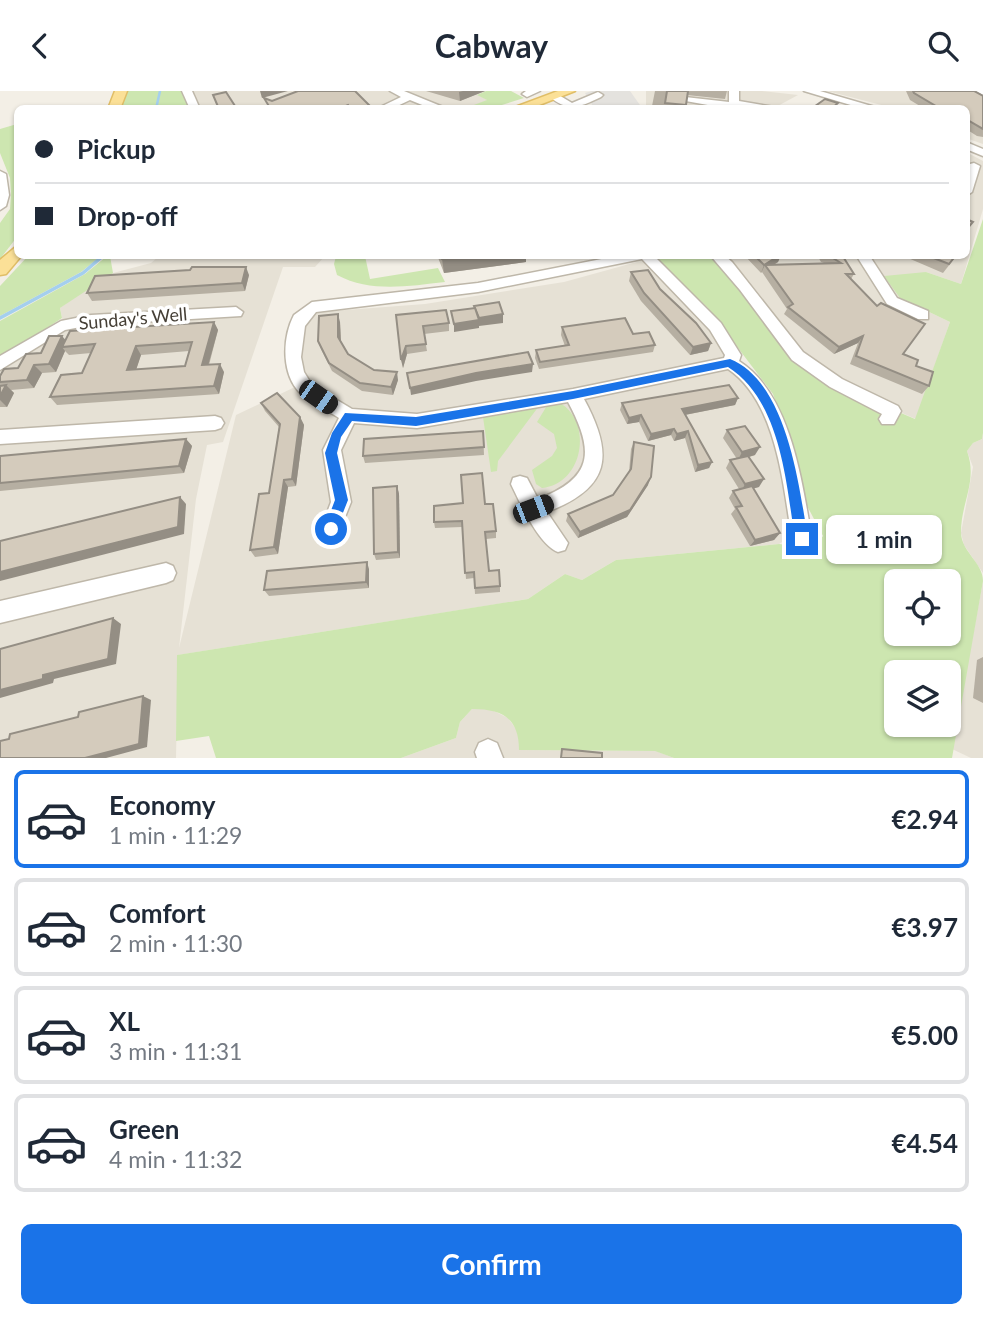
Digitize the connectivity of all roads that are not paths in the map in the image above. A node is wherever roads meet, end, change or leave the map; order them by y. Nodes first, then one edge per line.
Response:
1 (395, 91) edge
2 (569, 91) edge
3 (734, 91) edge
4 (809, 91) edge
5 (598, 95) dead end
6 (554, 96) junction
7 (409, 97) junction
8 (685, 100) edge
9 (734, 103) joint
10 (390, 105) edge
11 (432, 105) edge
12 (528, 105) edge
13 (568, 105) edge
14 (578, 105) edge
15 (699, 105) edge
16 (752, 105) edge
17 (862, 105) edge
18 (974, 166) dead end
19 (0, 174) edge
20 (970, 179) edge
21 (0, 206) edge
22 (14, 254) edge
23 (627, 259) edge
24 (648, 259) edge
25 (721, 259) edge
26 (865, 259) edge
27 (0, 269) edge
28 (236, 312) dead end
29 (923, 315) dead end
30 (730, 363) junction
31 (0, 364) edge
32 (573, 395) junction
33 (349, 416) junction
34 (888, 419) dead end
35 (215, 423) dead end
36 (0, 437) edge
37 (520, 484) dead end
38 (533, 509) junction
39 (331, 529) dead end
40 (802, 539) dead end
41 (558, 543) dead end
42 (166, 573) dead end
43 (0, 612) edge

1 - 7 street
2 - 6 main road
3 - 9 street
4 - 17 street
5 - 14 street
6 - 12 main road
6 - 13 street
7 - 10 street
7 - 11 street
8 - 15 street
9 - 16 street
18 - 20 street
19 - 21 street
22 - 27 main road
23 - 33 street
24 - 30 street
25 - 34 street
26 - 29 street
28 - 31 street, Sunday's Well
30 - 32 street
30 - 40 street
32 - 33 street
32 - 38 street
33 - 39 street
35 - 36 street
37 - 38 street
38 - 41 street
42 - 43 street

